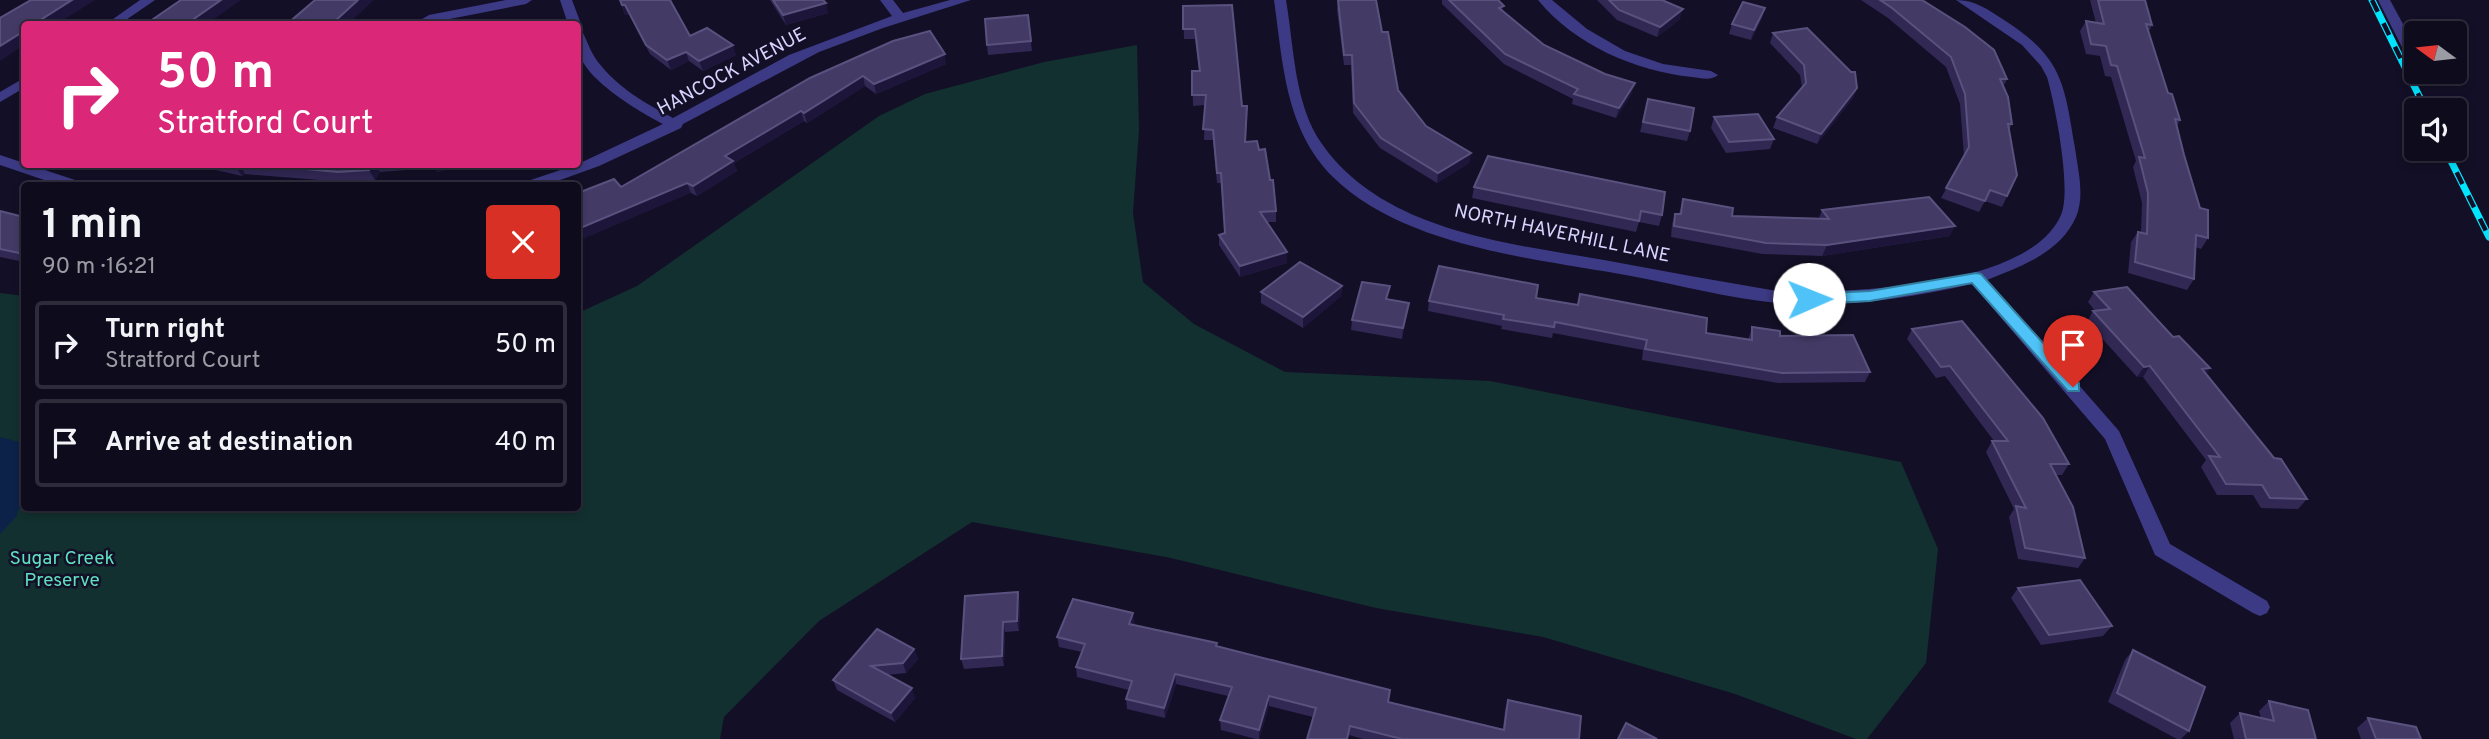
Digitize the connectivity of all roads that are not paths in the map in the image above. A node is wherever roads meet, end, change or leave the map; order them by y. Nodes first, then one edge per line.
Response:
1 (149, 0) edge
2 (526, 0) edge
3 (566, 0) edge
4 (886, 0) edge
5 (965, 0) edge
6 (1280, 0) edge
7 (1544, 0) edge
8 (1962, 0) edge
9 (2384, 0) edge
10 (900, 17) junction
11 (429, 19) dead end
12 (116, 21) edge
13 (573, 21) edge
14 (2404, 38) edge
15 (581, 42) edge
16 (1711, 75) dead end
17 (21, 84) edge
18 (0, 98) edge
19 (676, 125) junction
20 (0, 160) edge
21 (21, 167) edge
22 (24, 168) edge
23 (580, 168) edge
24 (581, 168) edge
25 (67, 182) edge
26 (533, 182) edge
27 (1976, 278) junction
28 (2260, 607) dead end

1 - 12 street
2 - 11 street
3 - 13 street
4 - 10 street
5 - 10 street, HANCOCK AVENUE
6 - 27 street, NORTH HAVERHILL LANE
7 - 16 street
8 - 27 street, NORTH HAVERHILL LANE
9 - 14 street
10 - 19 street, HANCOCK AVENUE
15 - 19 street
17 - 18 street
19 - 24 street, HANCOCK AVENUE
20 - 21 street
22 - 25 street
23 - 26 street, HANCOCK AVENUE
27 - 28 street

